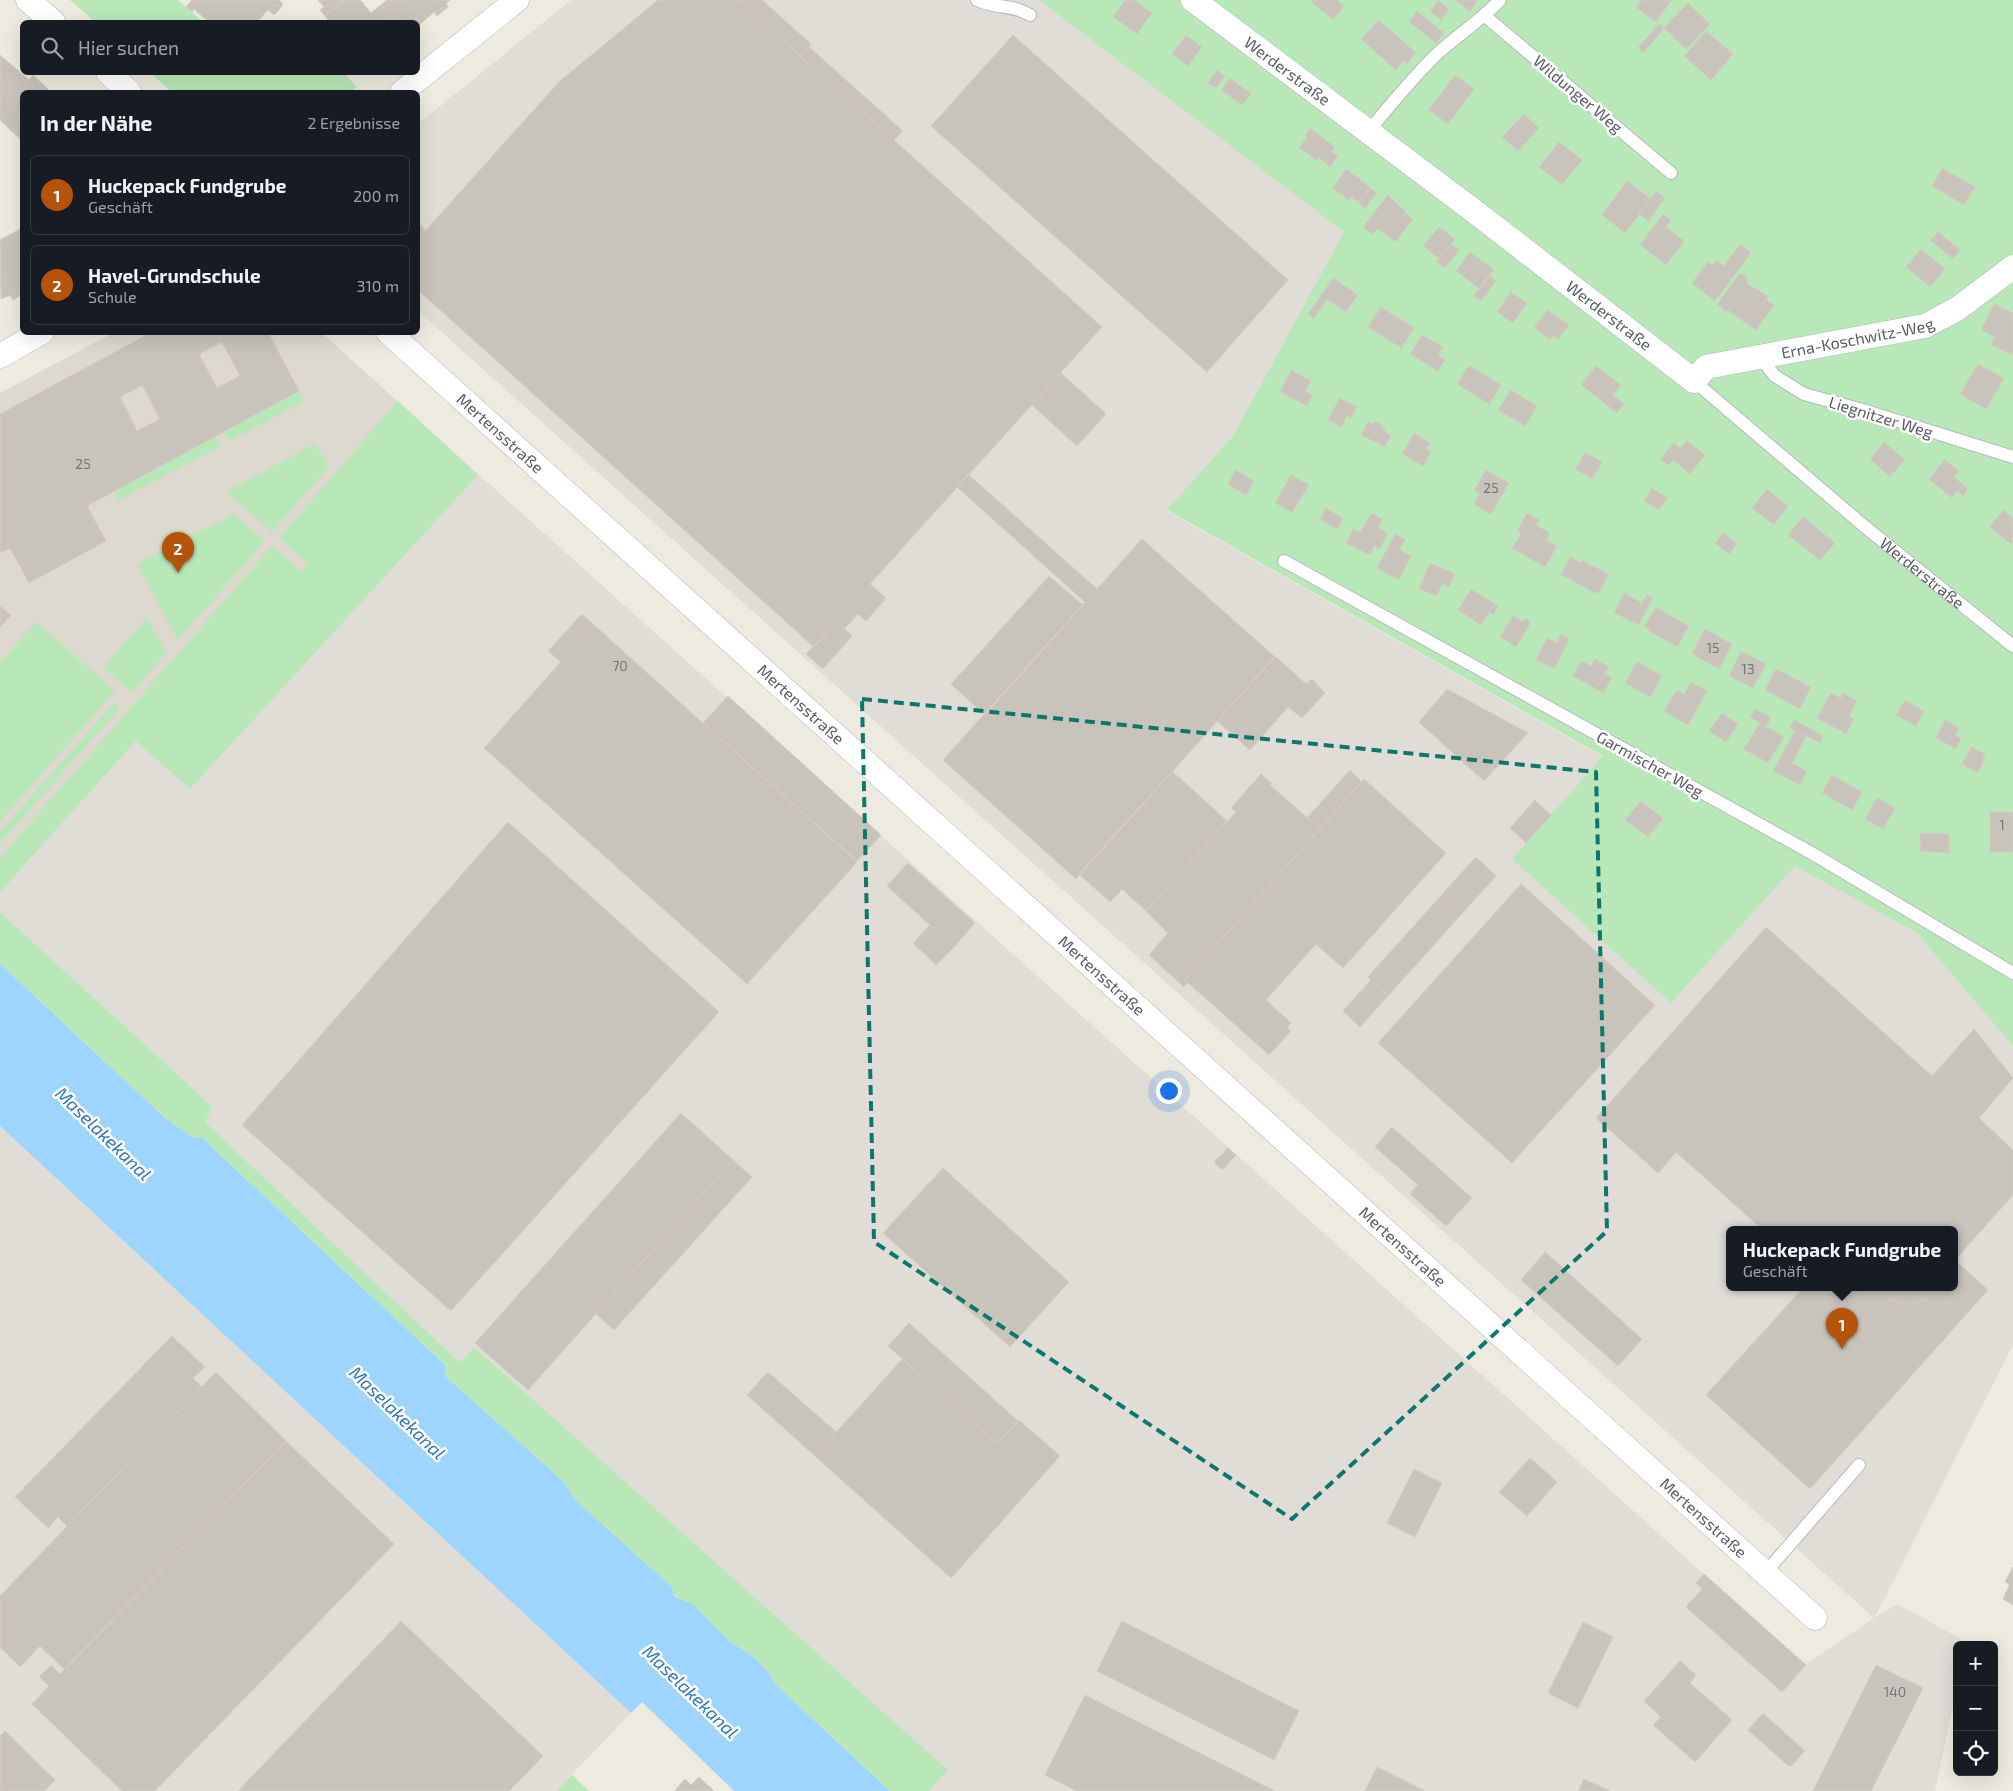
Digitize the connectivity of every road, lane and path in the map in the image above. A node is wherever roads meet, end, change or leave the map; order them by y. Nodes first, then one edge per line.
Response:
1 (28, 0) edge
2 (517, 0) edge
3 (977, 0) edge
4 (1193, 0) edge
5 (1500, 0) edge
6 (1030, 16) dead end
7 (1485, 16) junction
8 (51, 20) edge
9 (111, 75) edge
10 (128, 90) edge
11 (404, 90) edge
12 (1368, 132) junction
13 (1671, 173) dead end
14 (2013, 267) edge
15 (37, 335) edge
16 (391, 335) edge
17 (0, 356) edge
18 (1760, 358) junction
19 (1694, 381) junction
20 (2013, 457) edge
21 (1284, 561) dead end
22 (2013, 646) edge
23 (2013, 973) edge
24 (1860, 1466) dead end
25 (1765, 1573) junction
26 (1815, 1618) dead end

1 - 8 street
2 - 11 street
3 - 6 lane
4 - 12 street, Werderstraße
5 - 7 lane
7 - 12 lane
7 - 13 lane, Wildunger Weg
9 - 10 street
12 - 19 street, Werderstraße
14 - 18 street, Erna-Koschwitz-Weg
15 - 17 street
16 - 25 street, Mertensstraße
18 - 19 street, Erna-Koschwitz-Weg
18 - 20 lane, Liegnitzer Weg
19 - 22 lane, Werderstraße
21 - 23 lane, Garmischer Weg
24 - 25 lane
25 - 26 street, Mertensstraße

